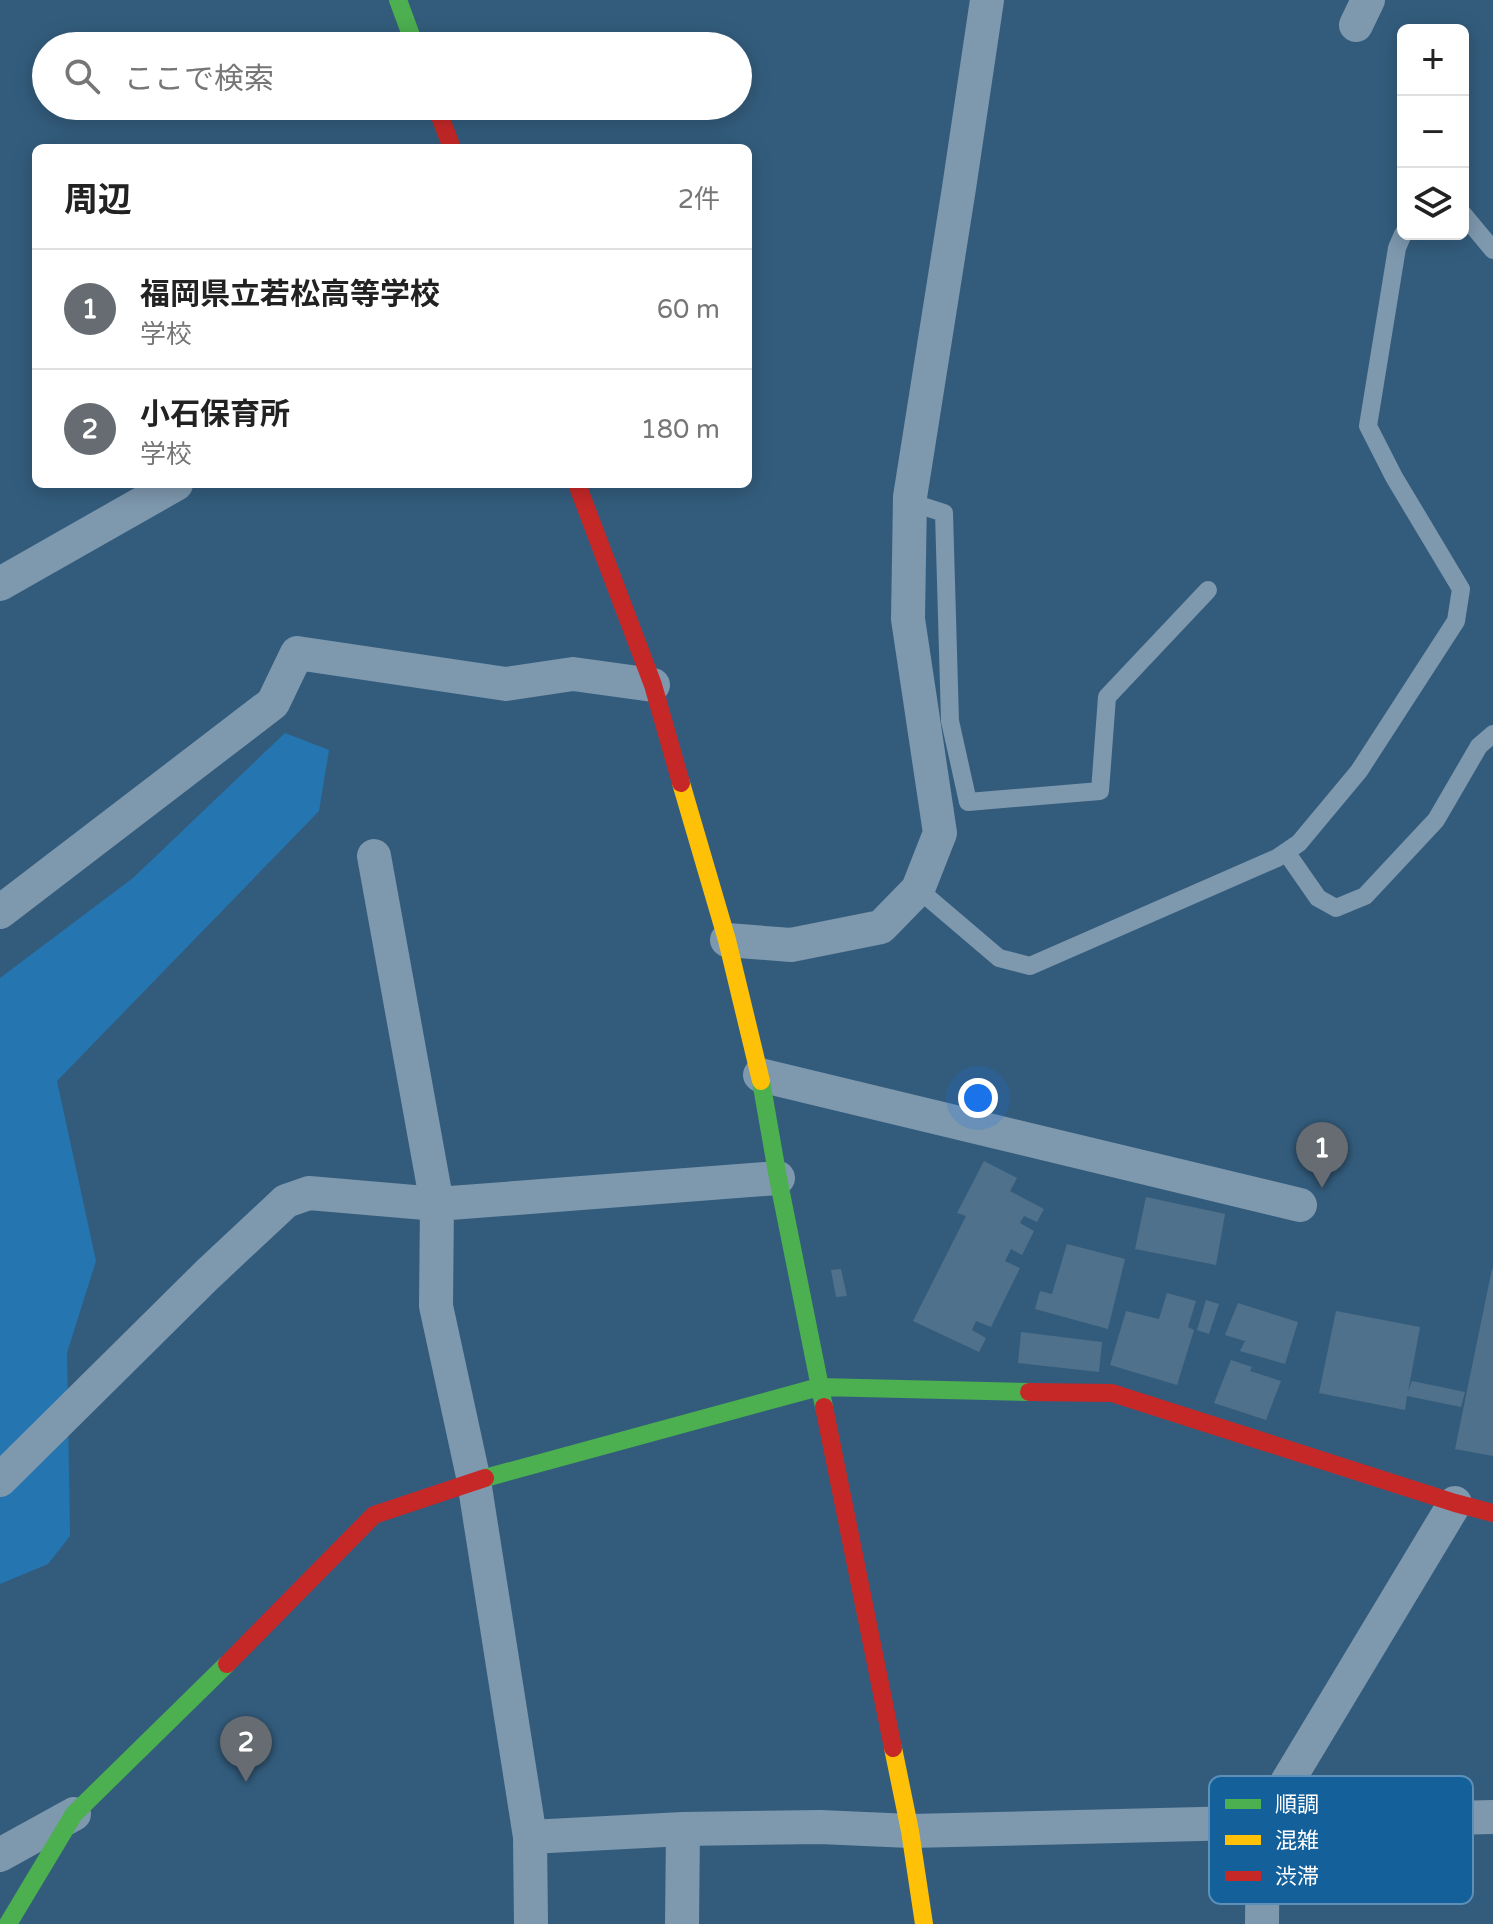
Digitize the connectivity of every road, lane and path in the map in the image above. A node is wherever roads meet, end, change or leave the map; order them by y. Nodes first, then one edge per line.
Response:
1 (398, 0) edge
2 (987, 0) edge
3 (410, 32) edge
4 (441, 120) edge
5 (450, 144) edge
6 (1469, 221) edge
7 (1400, 240) edge
8 (1493, 250) edge
9 (169, 488) edge
10 (579, 488) edge
11 (910, 502) junction
12 (0, 584) edge
13 (1208, 590) dead end
14 (653, 685) junction
15 (1493, 734) edge
16 (1286, 852) junction
17 (374, 856) dead end
18 (918, 889) junction
19 (0, 912) edge
20 (727, 940) junction
21 (760, 1075) junction
22 (778, 1178) junction
23 (437, 1204) junction
24 (1300, 1205) dead end
25 (819, 1387) junction
26 (0, 1480) edge
27 (474, 1481) junction
28 (1455, 1503) junction
29 (1493, 1513) edge
30 (1291, 1776) edge
31 (74, 1814) junction
32 (1473, 1817) edge
33 (1493, 1817) edge
34 (1209, 1823) edge
35 (683, 1829) junction
36 (910, 1831) junction
37 (530, 1837) junction
38 (0, 1855) edge
39 (1262, 1904) edge
40 (8, 1924) edge
41 (531, 1924) edge
42 (682, 1924) edge
43 (924, 1924) edge
44 (1262, 1924) edge

1 - 3 street
2 - 11 street
4 - 5 street
6 - 8 lane
7 - 16 lane
9 - 12 street
10 - 14 street
11 - 13 lane
11 - 18 street
14 - 19 street
14 - 20 street
15 - 16 lane
16 - 18 lane
17 - 23 street
18 - 20 street
20 - 21 street
21 - 22 street
21 - 24 street
22 - 23 street
22 - 25 street
23 - 26 street
23 - 27 street
25 - 27 street
25 - 28 street
25 - 36 street
27 - 31 street
27 - 37 street
28 - 29 street
28 - 30 street
31 - 38 street
31 - 40 street
32 - 33 street
34 - 36 street
35 - 36 street
35 - 37 street
35 - 42 street
36 - 43 street
37 - 41 street
39 - 44 street

